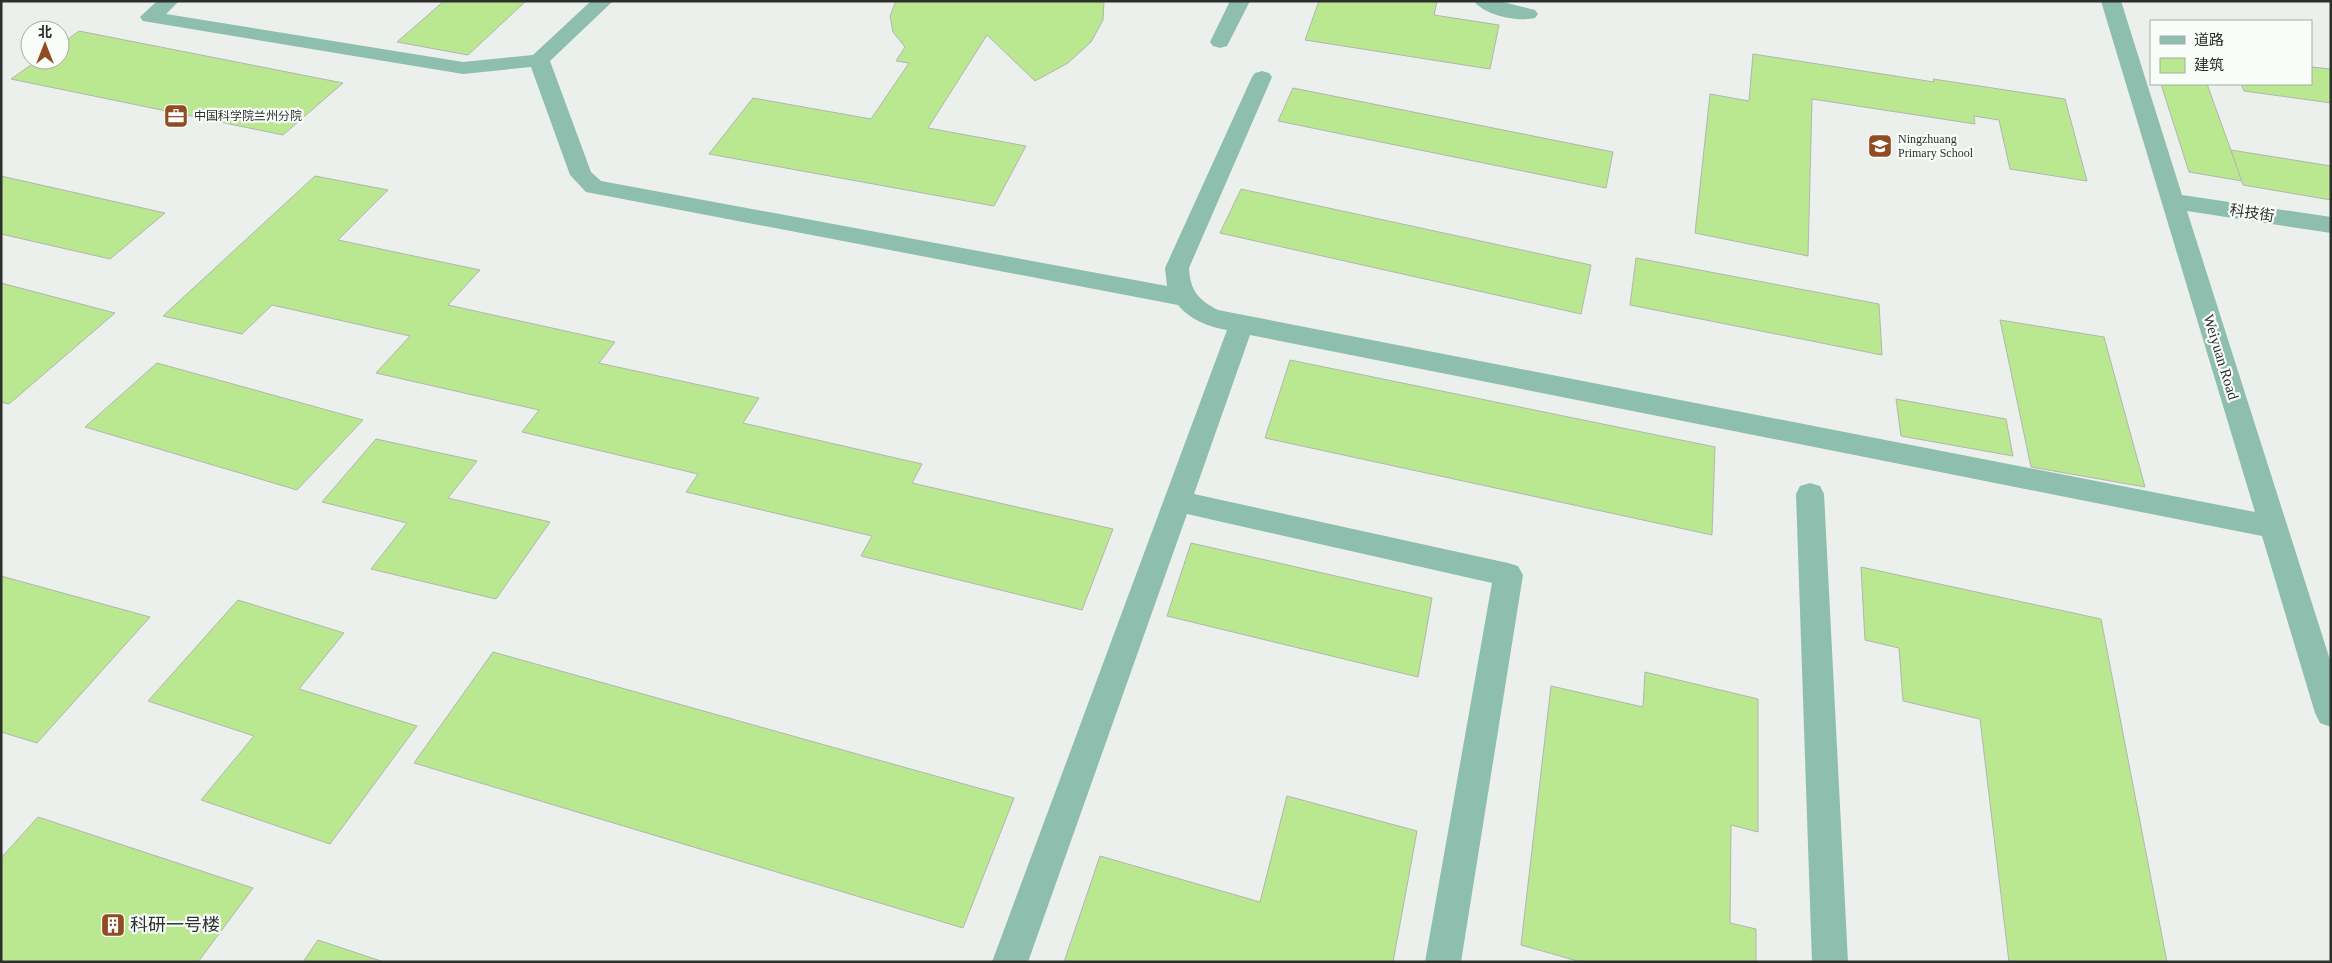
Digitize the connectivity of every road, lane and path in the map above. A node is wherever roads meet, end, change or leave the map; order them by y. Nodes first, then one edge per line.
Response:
1 (169, 1) edge
2 (603, 1) edge
3 (1240, 1) edge
4 (1484, 1) edge
5 (2111, 1) edge
6 (1528, 14) dead end
7 (1220, 42) dead end
8 (539, 60) junction
9 (1262, 77) dead end
10 (2172, 201) junction
11 (2331, 225) edge
12 (1184, 298) junction
13 (1242, 323) junction
14 (1810, 494) dead end
15 (1178, 501) junction
16 (2274, 527) junction
17 (2331, 713) edge
18 (1010, 962) edge
19 (1443, 962) edge
20 (1830, 962) edge

1 - 8 street
2 - 8 street
3 - 7 street
4 - 6 street
5 - 10 street, Weiyuan Road
8 - 12 street
9 - 12 street
10 - 11 street, 科技街
10 - 16 street, Weiyuan Road
12 - 13 street
13 - 15 street
13 - 16 street
14 - 20 street
15 - 18 street
15 - 19 street
16 - 17 street, Weiyuan Road

